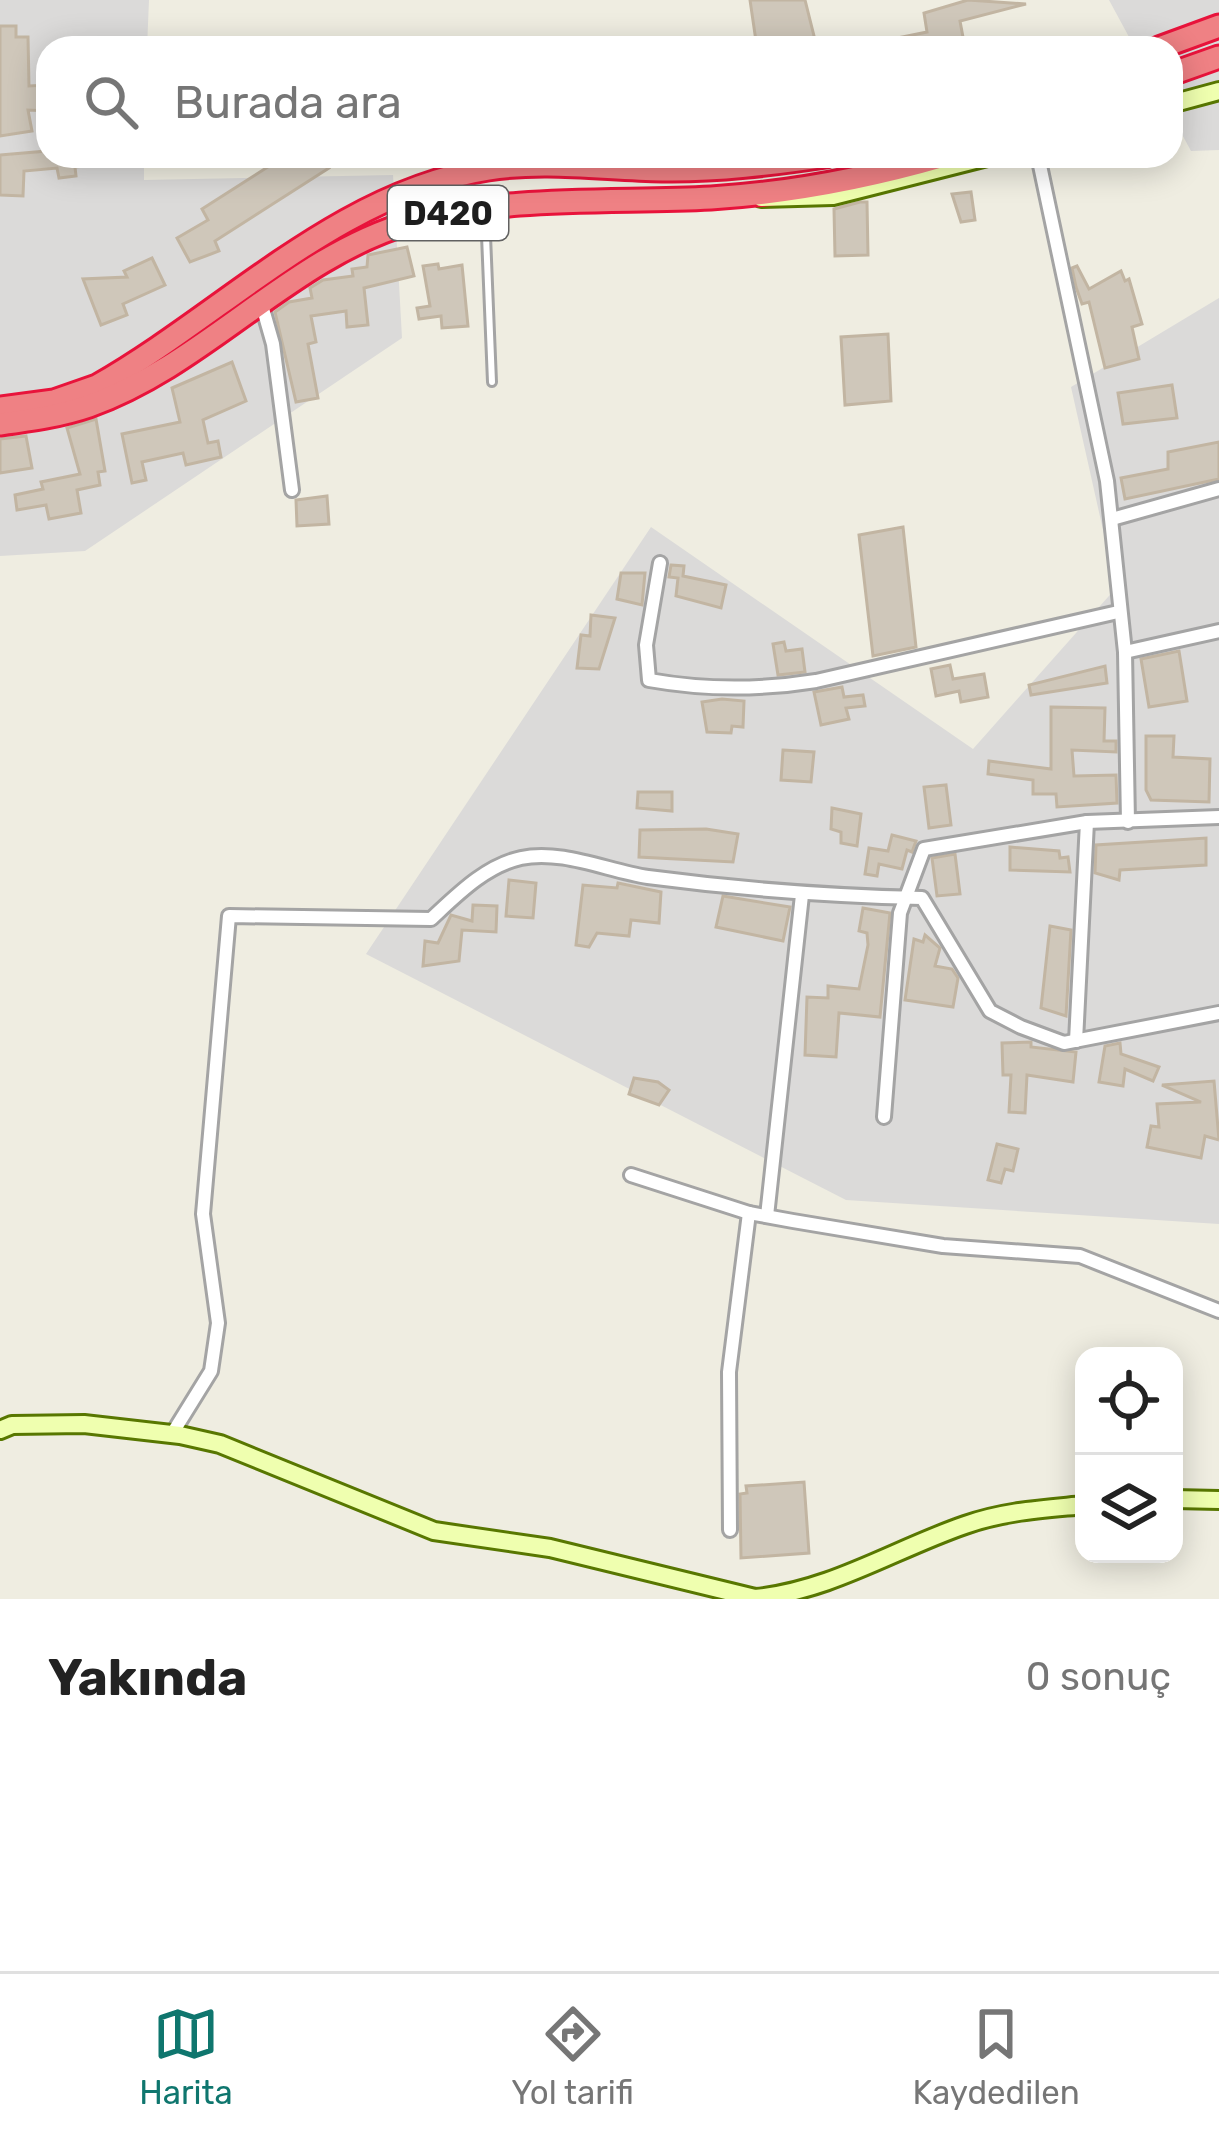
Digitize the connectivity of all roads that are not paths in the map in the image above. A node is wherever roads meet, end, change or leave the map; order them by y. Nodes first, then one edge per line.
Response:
1 (1219, 26) edge
2 (1183, 39) edge
3 (1219, 57) edge
4 (1183, 70) edge
5 (1219, 92) edge
6 (1183, 101) edge
7 (504, 168) edge
8 (658, 168) edge
9 (728, 168) edge
10 (895, 168) edge
11 (944, 168) edge
12 (1041, 168) edge
13 (749, 194) junction
14 (484, 207) junction
15 (260, 299) junction
16 (492, 382) dead end
17 (0, 408) edge
18 (0, 424) edge
19 (1219, 489) edge
20 (292, 490) dead end
21 (1112, 519) junction
22 (660, 563) dead end
23 (1118, 612) junction
24 (1219, 631) edge
25 (1125, 652) junction
26 (1219, 817) edge
27 (1087, 822) junction
28 (1128, 822) junction
29 (802, 895) junction
30 (904, 898) junction
31 (1219, 1013) edge
32 (1076, 1041) junction
33 (884, 1117) dead end
34 (632, 1175) dead end
35 (749, 1213) junction
36 (767, 1216) junction
37 (1219, 1311) edge
38 (0, 1430) edge
39 (172, 1433) junction
40 (1183, 1499) edge
41 (1219, 1500) edge
42 (1075, 1506) edge
43 (730, 1530) dead end

1 - 2 highway
3 - 4 highway
5 - 6 street
7 - 17 highway, D420
8 - 9 highway, D420
10 - 13 highway, D420
11 - 13 street
12 - 21 street
13 - 14 highway, D420
14 - 15 highway, D420
14 - 16 lane
15 - 18 highway, D420
15 - 20 street
19 - 21 street
21 - 23 street
22 - 23 street
23 - 25 street
24 - 25 street
25 - 28 street
26 - 28 street
27 - 28 street
27 - 30 street
27 - 32 street
29 - 30 street
29 - 36 street
29 - 39 street
30 - 32 street
30 - 33 street
31 - 32 street
34 - 35 street
35 - 36 street
35 - 43 street
36 - 37 street
38 - 39 street
39 - 42 street
40 - 41 street

